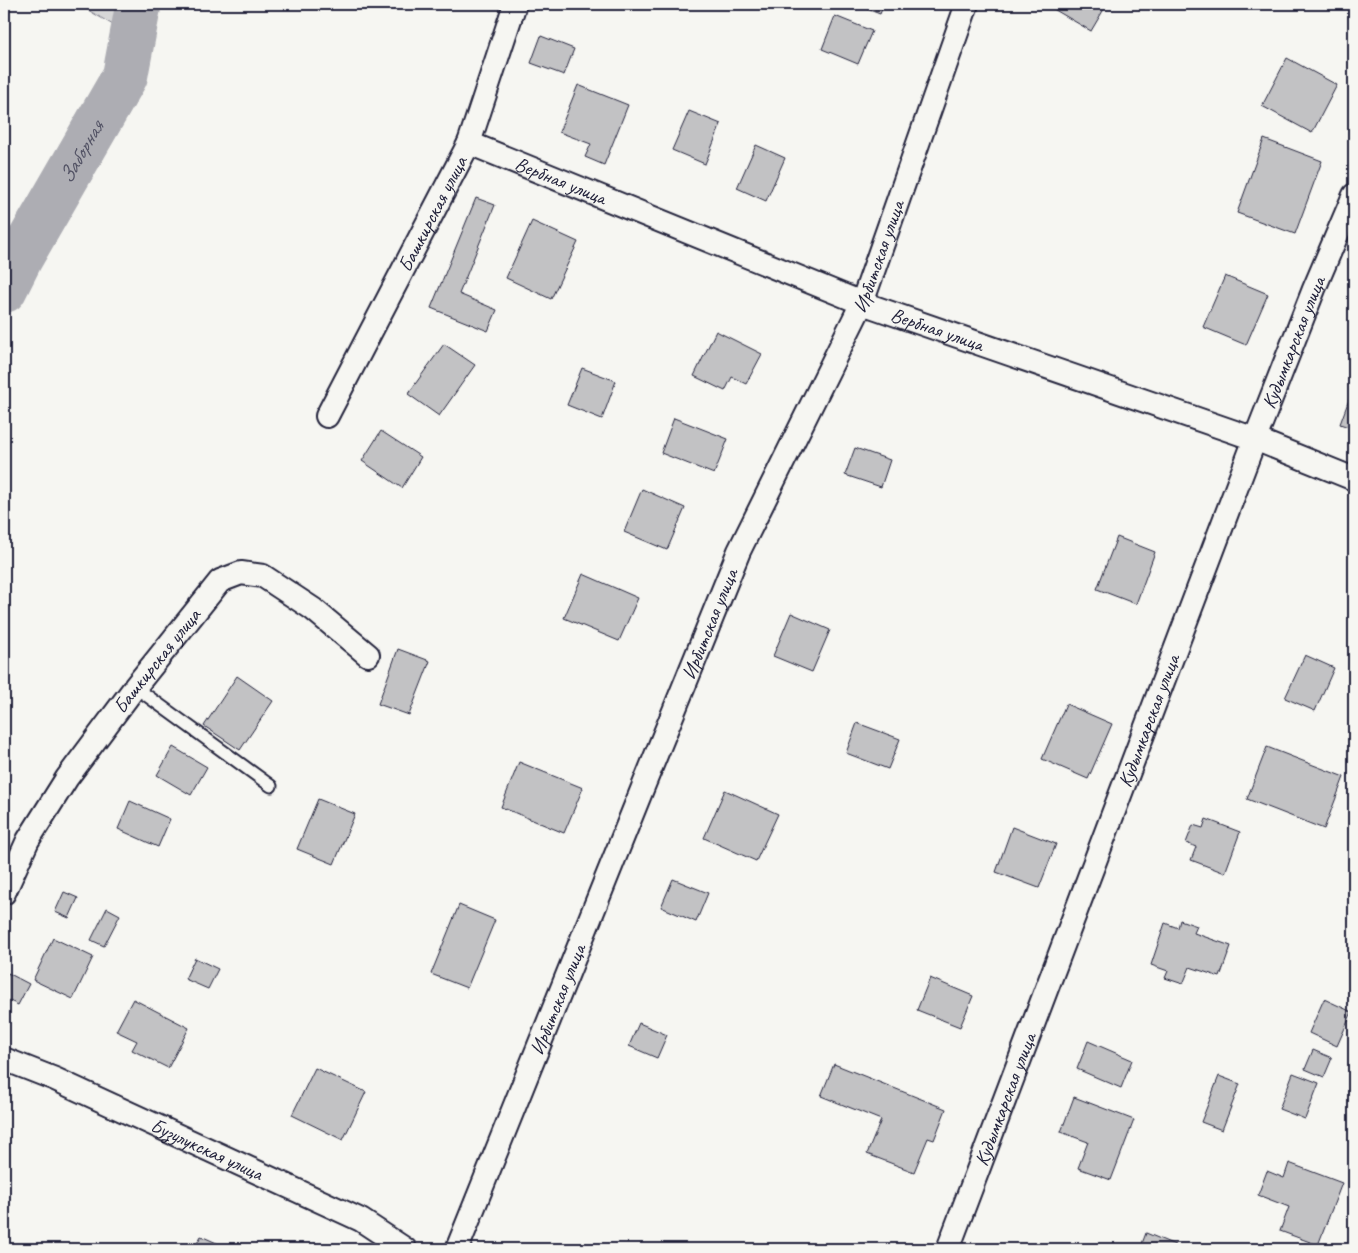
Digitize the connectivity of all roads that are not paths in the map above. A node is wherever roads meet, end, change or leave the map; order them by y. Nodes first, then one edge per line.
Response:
1 (515, 4) edge
2 (967, 4) edge
3 (468, 143) junction
4 (1354, 195) edge
5 (862, 303) junction
6 (327, 416) dead end
7 (1255, 439) junction
8 (1354, 479) edge
9 (368, 655) dead end
10 (135, 687) junction
11 (271, 786) dead end
12 (4, 893) edge
13 (4, 1059) edge
14 (405, 1249) edge
15 (457, 1249) edge
16 (948, 1249) edge

1 - 3 street, Башкирская улица
2 - 5 street, Ирбитская улица
3 - 5 street, Вербная улица
3 - 6 street, Башкирская улица
4 - 7 street, Кудымкарская улица
5 - 7 street, Вербная улица
5 - 15 street, Ирбитская улица
7 - 8 street, Вербная улица
7 - 16 street, Кудымкарская улица
9 - 10 street, Башкирская улица
10 - 11 lane
10 - 12 street, Башкирская улица
13 - 14 street, Бузулукская улица

